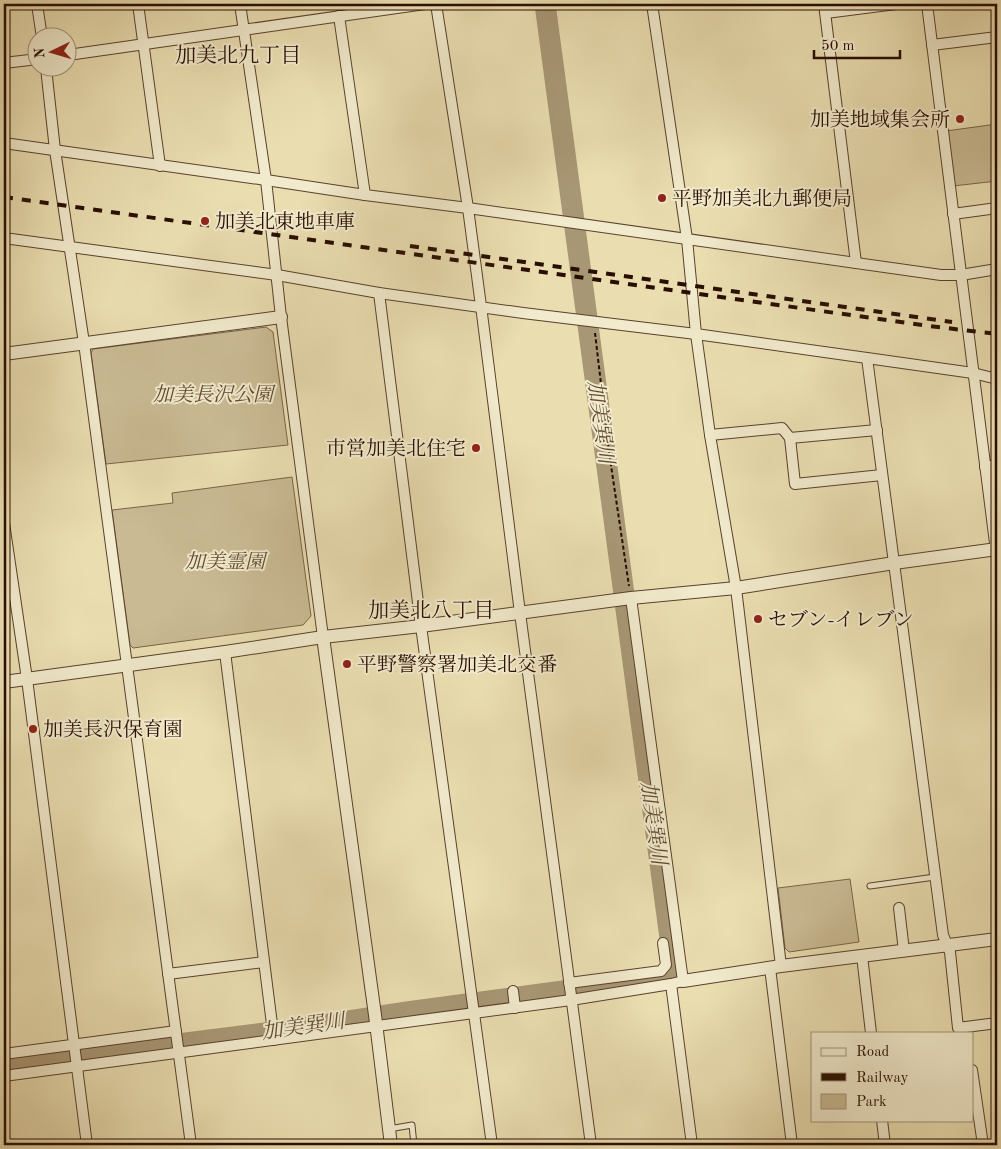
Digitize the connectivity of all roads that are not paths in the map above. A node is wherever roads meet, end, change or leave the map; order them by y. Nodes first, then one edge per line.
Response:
1 (37, 4) edge
2 (138, 4) edge
3 (240, 4) edge
4 (425, 4) edge
5 (436, 4) edge
6 (652, 4) edge
7 (896, 4) edge
8 (927, 4) edge
9 (825, 9) edge
10 (340, 16) junction
11 (41, 28) edge
12 (244, 29) junction
13 (997, 37) edge
14 (144, 44) junction
15 (932, 45) junction
16 (78, 54) edge
17 (28, 60) edge
18 (4, 63) edge
19 (47, 78) edge
20 (4, 143) edge
21 (56, 150) junction
22 (160, 166) junction
23 (266, 180) junction
24 (365, 196) junction
25 (468, 208) junction
26 (997, 208) edge
27 (953, 214) junction
28 (4, 238) edge
29 (687, 239) junction
30 (70, 247) junction
31 (856, 263) junction
32 (997, 269) edge
33 (277, 275) junction
34 (961, 275) junction
35 (379, 293) junction
36 (481, 306) junction
37 (280, 317) junction
38 (696, 334) junction
39 (84, 343) junction
40 (4, 354) edge
41 (868, 358) junction
42 (973, 373) junction
43 (997, 378) edge
44 (877, 430) junction
45 (710, 435) junction
46 (790, 438) junction
47 (997, 465) edge
48 (985, 467) junction
49 (882, 475) junction
50 (994, 504) edge
51 (4, 522) edge
52 (997, 552) edge
53 (894, 563) junction
54 (736, 588) junction
55 (626, 599) junction
56 (520, 613) junction
57 (421, 626) junction
58 (323, 637) junction
59 (225, 652) junction
60 (127, 666) junction
61 (27, 679) junction
62 (4, 682) edge
63 (935, 877) junction
64 (870, 886) dead end
65 (899, 908) dead end
66 (997, 939) edge
67 (663, 943) dead end
68 (946, 945) junction
69 (904, 951) junction
70 (862, 956) junction
71 (264, 962) junction
72 (775, 967) junction
73 (168, 974) junction
74 (655, 979) junction
75 (634, 982) junction
76 (677, 982) junction
77 (570, 991) junction
78 (473, 1006) junction
79 (375, 1020) junction
80 (997, 1023) edge
81 (967, 1030) edge
82 (871, 1032) edge
83 (176, 1033) junction
84 (274, 1040) junction
85 (74, 1047) junction
86 (179, 1053) junction
87 (4, 1054) edge
88 (77, 1067) junction
89 (4, 1076) edge
90 (974, 1084) edge
91 (882, 1122) edge
92 (389, 1129) junction
93 (87, 1145) edge
94 (192, 1145) edge
95 (391, 1145) edge
96 (414, 1145) edge
97 (492, 1145) edge
98 (591, 1145) edge
99 (692, 1145) edge
100 (792, 1145) edge
101 (885, 1145) edge
102 (983, 1145) edge

1 - 11 street
2 - 14 street
3 - 12 street
4 - 10 street
5 - 25 street
6 - 29 street
7 - 9 street
8 - 15 street
9 - 31 street
10 - 12 street
10 - 24 street
12 - 14 street
12 - 23 street
13 - 15 street
14 - 16 street
14 - 22 street
15 - 27 street
17 - 18 street
19 - 21 street
20 - 21 street
21 - 22 street
21 - 30 street
22 - 23 street
23 - 24 street
23 - 33 street
24 - 25 street
25 - 29 street
25 - 36 street
26 - 27 street
27 - 34 street
28 - 30 street
29 - 31 street
29 - 38 street
30 - 33 street
30 - 39 street
31 - 34 street
32 - 34 street
33 - 35 street
33 - 37 street
34 - 42 street
35 - 36 street
35 - 57 street
36 - 38 street
36 - 56 street
37 - 39 street
37 - 58 street
38 - 41 street
38 - 45 street
39 - 40 street
39 - 60 street
41 - 42 street
41 - 44 street
42 - 43 street
42 - 48 street
44 - 46 street
44 - 49 street
45 - 46 street
45 - 54 street
46 - 49 street
47 - 48 street
48 - 50 street
49 - 53 street
50 - 52 street
51 - 61 street
52 - 53 street
53 - 54 street
53 - 63 street
54 - 55 street
54 - 72 street
55 - 56 street
55 - 76 street
56 - 57 street
56 - 77 street
57 - 58 street
57 - 78 street
58 - 59 street
58 - 79 street
59 - 60 street
59 - 71 street
60 - 61 street
60 - 73 street
61 - 62 street
61 - 85 street
63 - 64 lane
63 - 68 street
65 - 69 street
66 - 68 street
67 - 74 street
68 - 69 street
68 - 81 street
69 - 70 street
70 - 72 street
70 - 82 street
71 - 73 street
71 - 84 street
72 - 76 street
72 - 100 street
73 - 83 street
74 - 75 street
74 - 75 street
74 - 76 street
75 - 77 street
75 - 77 street
76 - 99 street
77 - 78 street
77 - 98 street
78 - 79 street
78 - 97 street
79 - 84 street
79 - 92 street
80 - 81 street
83 - 85 street
83 - 86 street
84 - 86 street
85 - 87 street
85 - 88 street
86 - 88 street
86 - 94 street
88 - 89 street
88 - 93 street
90 - 102 street
91 - 101 street
92 - 95 street
92 - 96 lane

